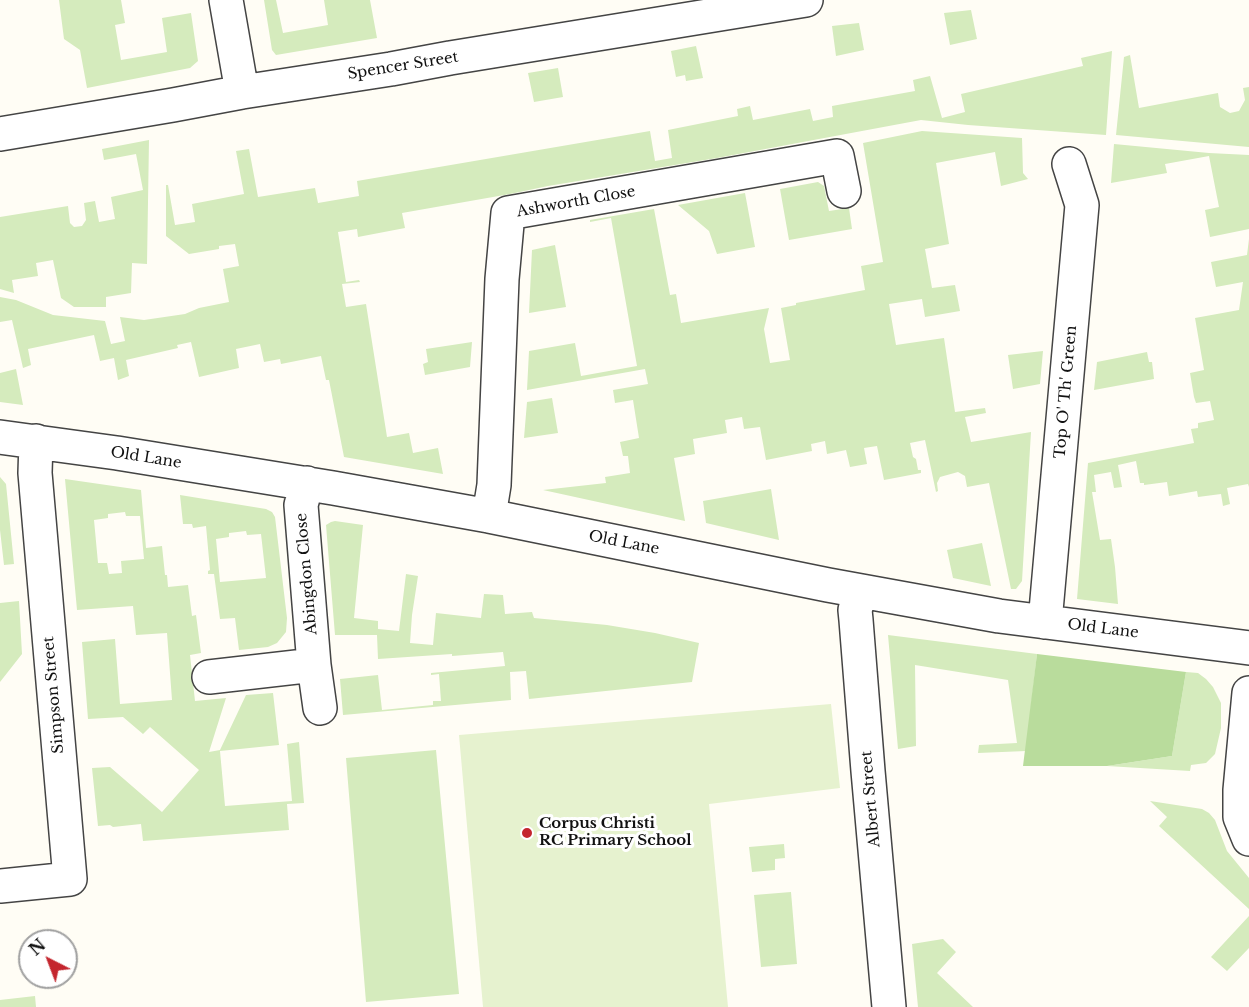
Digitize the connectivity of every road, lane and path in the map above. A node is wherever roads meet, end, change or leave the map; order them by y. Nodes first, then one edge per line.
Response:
1 (226, 0) edge
2 (806, 0) edge
3 (242, 92) junction
4 (0, 134) edge
5 (1069, 164) dead end
6 (844, 191) dead end
7 (0, 437) edge
8 (36, 441) junction
9 (307, 483) junction
10 (489, 516) junction
11 (861, 591) junction
12 (1045, 622) junction
13 (1249, 648) edge
14 (314, 665) junction
15 (209, 677) dead end
16 (1249, 693) edge
17 (320, 708) dead end
18 (1249, 839) edge
19 (0, 886) edge
20 (889, 1007) edge

1 - 3 street
2 - 3 street, Spencer Street
3 - 4 street, Spencer Street
5 - 12 street, Top O' Th' Green
6 - 10 street, Ashworth Close
7 - 8 street, Old Lane
8 - 9 street, Old Lane
8 - 19 street, Simpson Street
9 - 10 street, Old Lane
9 - 14 street, Abingdon Close
10 - 11 street, Old Lane
11 - 12 street, Old Lane
11 - 20 street, Albert Street
12 - 13 street, Old Lane
14 - 15 street
14 - 17 street, Abingdon Close
16 - 18 street

